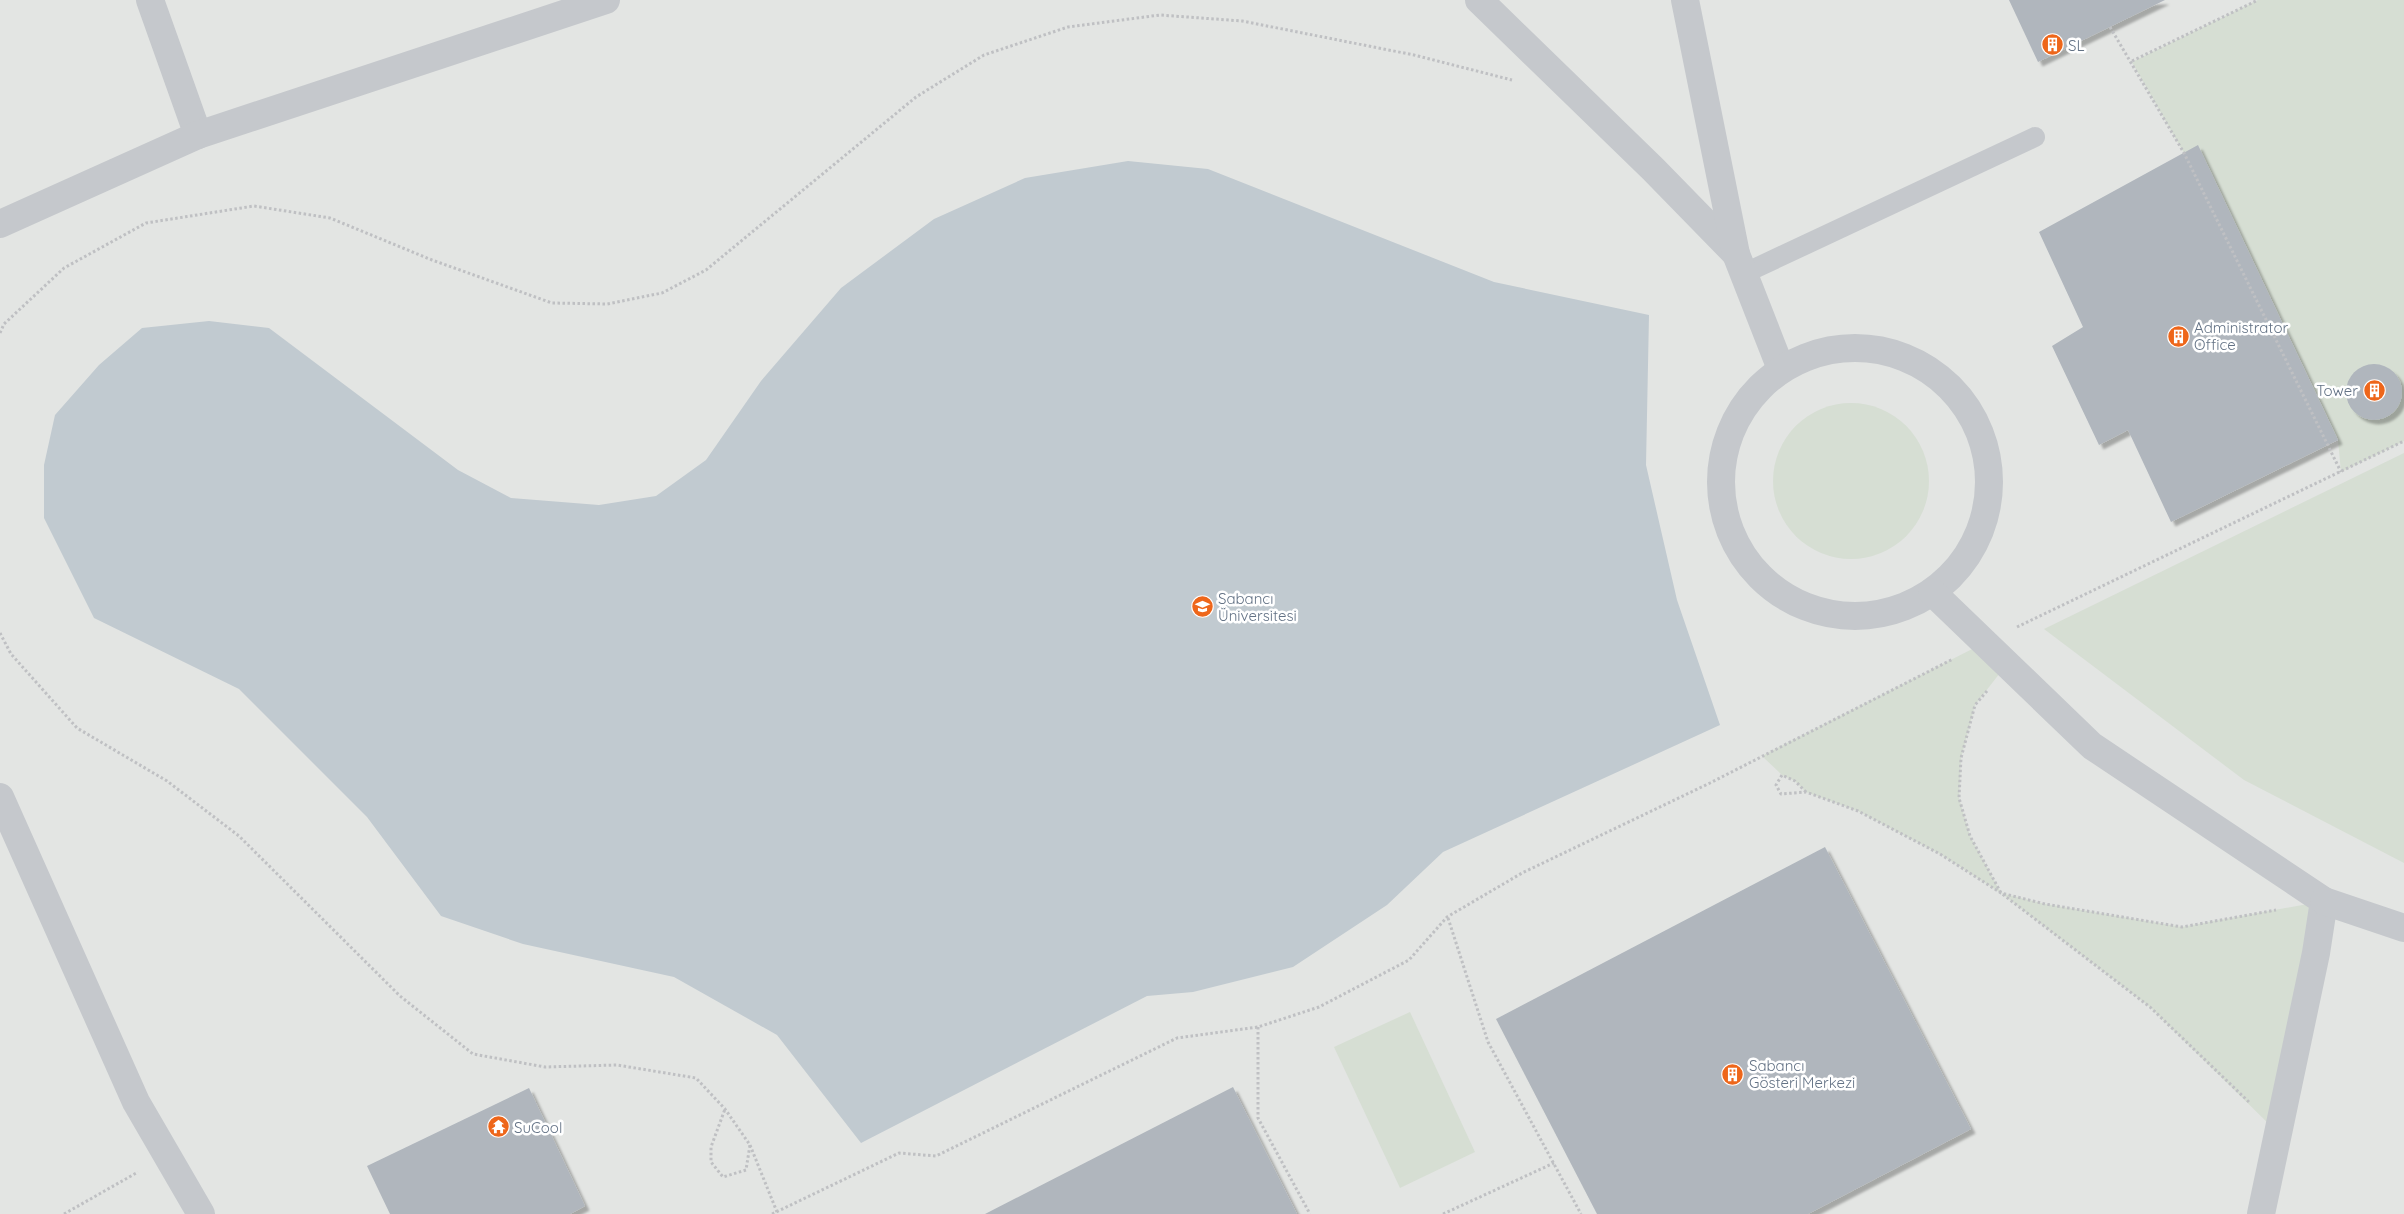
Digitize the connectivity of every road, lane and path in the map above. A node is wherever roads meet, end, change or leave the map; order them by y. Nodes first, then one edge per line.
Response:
1 (150, 0) edge
2 (606, 0) edge
3 (1479, 0) edge
4 (1685, 0) edge
5 (2258, 0) edge
6 (2110, 27) dead end
7 (2132, 62) junction
8 (1515, 81) dead end
9 (198, 135) junction
10 (2035, 137) dead end
11 (0, 224) edge
12 (1740, 264) junction
13 (0, 333) edge
14 (1781, 369) junction
15 (2404, 441) edge
16 (2341, 472) junction
17 (1932, 592) junction
18 (0, 633) edge
19 (1984, 643) junction
20 (2007, 664) junction
21 (1806, 792) junction
22 (0, 797) edge
23 (2002, 893) junction
24 (2324, 902) junction
25 (1447, 918) junction
26 (2404, 928) edge
27 (1258, 1027) junction
28 (725, 1109) junction
29 (2278, 1133) junction
30 (750, 1145) junction
31 (167, 1155) junction
32 (1554, 1163) junction
33 (777, 1212) junction
34 (64, 1214) edge
35 (201, 1214) edge
36 (772, 1214) edge
37 (1310, 1214) edge
38 (1443, 1214) edge
39 (1581, 1214) edge
40 (2261, 1214) edge

1 - 9 street
2 - 9 street
3 - 12 street
4 - 12 street
5 - 7 path
6 - 7 path
7 - 16 path
8 - 13 path
9 - 11 street
10 - 12 lane
12 - 14 street
14 - 17 street
14 - 17 street
15 - 16 path
16 - 19 path
17 - 19 street
18 - 28 path
19 - 20 street
19 - 25 path
20 - 23 path
20 - 24 street
21 - 21 path
21 - 23 path
22 - 31 street
23 - 24 path
23 - 29 path
24 - 26 street
24 - 29 street
25 - 27 path
25 - 32 path
27 - 33 path
27 - 37 path
28 - 30 path
28 - 30 path
29 - 40 street
30 - 33 path
31 - 34 path
31 - 35 street
32 - 38 path
32 - 39 path
33 - 36 path

